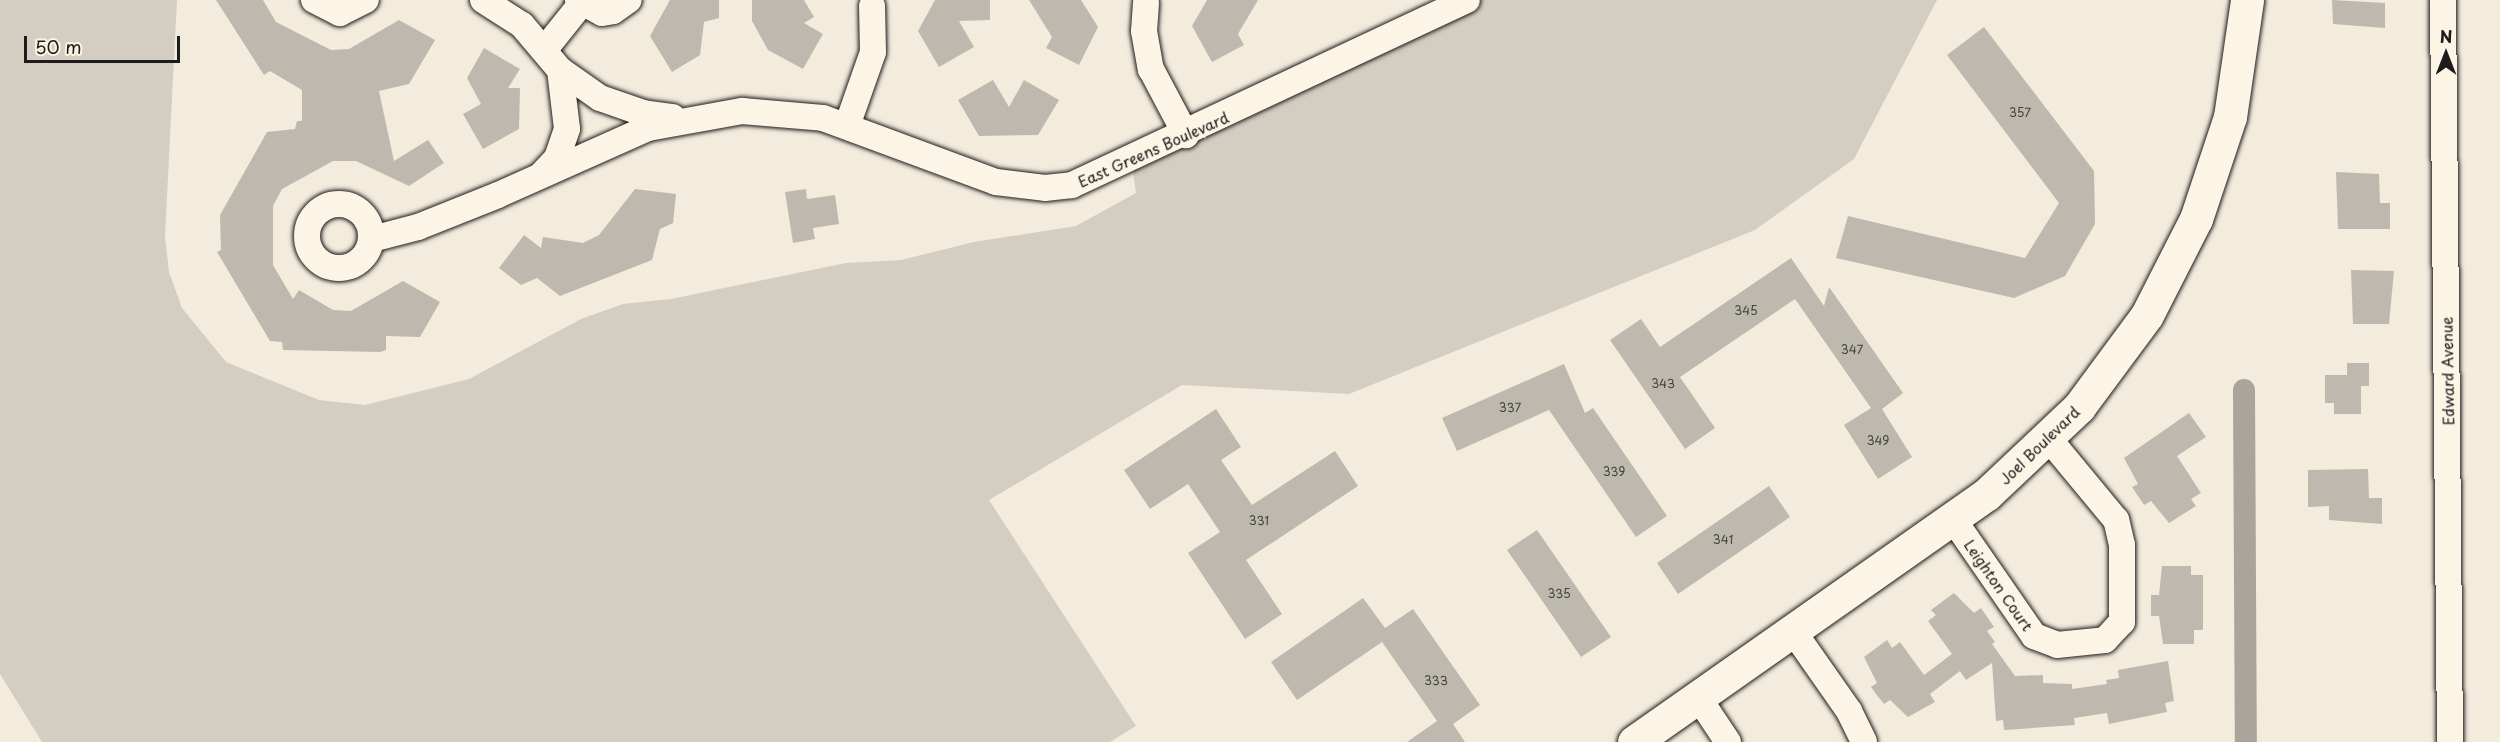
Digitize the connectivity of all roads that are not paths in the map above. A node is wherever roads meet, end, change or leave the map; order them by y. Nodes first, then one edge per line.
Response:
1 (314, 0) edge
2 (366, 0) edge
3 (483, 0) edge
4 (629, 0) edge
5 (1467, 0) edge
6 (2247, 0) edge
7 (2443, 0) edge
8 (1144, 1) edge
9 (579, 2) edge
10 (872, 2) edge
11 (545, 49) junction
12 (560, 70) junction
13 (682, 118) junction
14 (846, 126) junction
15 (1186, 135) junction
16 (530, 181) junction
17 (372, 238) dead end
18 (2049, 439) junction
19 (1953, 519) junction
20 (1793, 631) junction
21 (1698, 697) junction
22 (1634, 742) edge
23 (1728, 742) edge
24 (1864, 742) edge
25 (2450, 742) edge

1 - 2 street
3 - 11 street
4 - 9 street
5 - 15 street, East Greens Boulevard
6 - 18 main road, Joel Boulevard
7 - 25 street, Edward Avenue
8 - 15 street
9 - 11 street
10 - 14 street
11 - 12 street
12 - 13 street, East Greens Boulevard
12 - 16 street
13 - 14 street, East Greens Boulevard
13 - 16 street, East Greens Boulevard
14 - 15 street, East Greens Boulevard
16 - 17 street
18 - 19 main road, Joel Boulevard
18 - 19 street, Leighton Court
19 - 20 main road, Joel Boulevard
20 - 21 main road, Joel Boulevard
20 - 24 street
21 - 22 main road, Joel Boulevard
21 - 23 street

